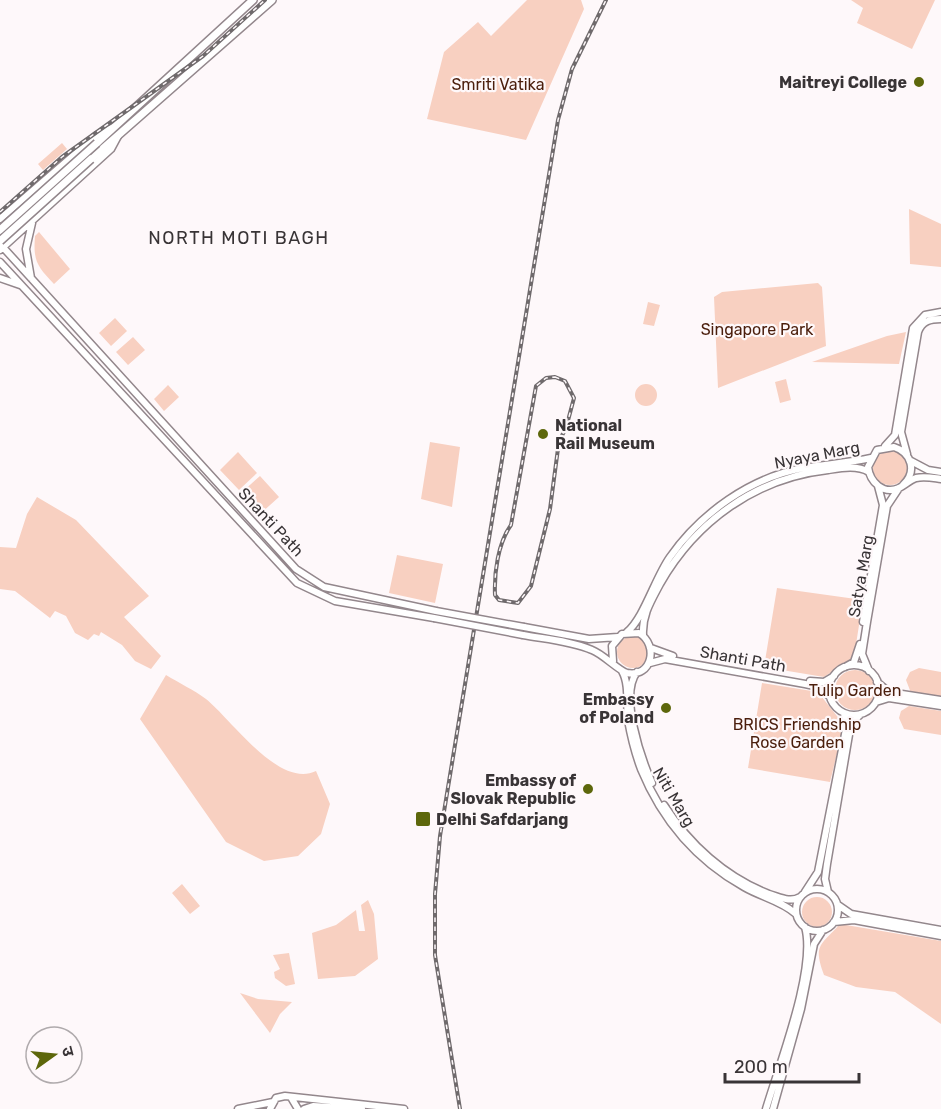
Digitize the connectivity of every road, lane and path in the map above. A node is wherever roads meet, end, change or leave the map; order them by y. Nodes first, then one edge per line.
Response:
1 (253, 0) edge
2 (272, 0) edge
3 (114, 127) junction
4 (118, 136) junction
5 (31, 193) junction
6 (14, 207) junction
7 (44, 209) junction
8 (0, 210) edge
9 (0, 219) edge
10 (33, 220) junction
11 (0, 230) edge
12 (1, 246) edge
13 (0, 262) edge
14 (0, 278) edge
15 (32, 280) junction
16 (21, 285) junction
17 (941, 312) edge
18 (941, 319) edge
19 (920, 322) junction
20 (883, 447) junction
21 (871, 458) junction
22 (909, 458) junction
23 (869, 472) junction
24 (941, 472) edge
25 (941, 479) edge
26 (878, 486) junction
27 (901, 486) junction
28 (435, 615) junction
29 (627, 632) junction
30 (643, 635) junction
31 (618, 637) junction
32 (651, 648) junction
33 (613, 661) junction
34 (649, 664) junction
35 (845, 667) junction
36 (622, 671) junction
37 (869, 671) junction
38 (637, 672) junction
39 (834, 676) junction
40 (877, 682) junction
41 (830, 697) junction
42 (941, 700) edge
43 (876, 702) junction
44 (941, 706) edge
45 (844, 713) junction
46 (861, 714) junction
47 (828, 892) junction
48 (803, 894) junction
49 (837, 905) junction
50 (796, 914) junction
51 (834, 922) junction
52 (805, 927) junction
53 (823, 930) junction
54 (941, 930) edge
55 (941, 936) edge
56 (292, 1099) junction
57 (273, 1102) junction
58 (238, 1109) edge
59 (270, 1109) edge
60 (298, 1109) edge
61 (304, 1109) edge
62 (362, 1109) edge
63 (405, 1109) edge
64 (766, 1109) edge
65 (773, 1109) edge

1 - 3 main road
2 - 4 main road
3 - 5 main road
3 - 11 main road, bridge
4 - 7 main road
4 - 12 main road, bridge
5 - 6 main road
5 - 7 main road
6 - 8 main road
6 - 9 main road
7 - 10 main road
10 - 12 main road
10 - 15 main road
12 - 15 main road, Shanti Path
13 - 16 main road, Shanti Path
14 - 16 main road
15 - 28 main road, Shanti Path
16 - 28 main road, Shanti Path
17 - 19 main road
18 - 19 main road
19 - 20 main road
19 - 22 main road
20 - 21 main road
20 - 22 main road
21 - 23 main road
21 - 29 main road, Nyaya Marg
22 - 24 main road
22 - 27 main road
23 - 26 main road
23 - 30 main road, Nyaya Marg
25 - 27 main road
26 - 27 main road
26 - 35 main road, Satya Marg
27 - 37 main road, Satya Marg
28 - 31 main road, Shanti Path, bridge
28 - 33 main road, Shanti Path, bridge
29 - 30 main road
29 - 31 main road
30 - 32 main road
31 - 33 main road
32 - 34 main road
32 - 39 main road, Shanti Path
33 - 36 main road
34 - 38 main road
34 - 41 main road, Shanti Path
35 - 37 main road
35 - 39 main road
36 - 38 main road
36 - 50 main road, Niti Marg
37 - 40 main road
38 - 48 main road, Niti Marg
39 - 41 main road
40 - 42 main road
40 - 43 main road
41 - 45 main road
43 - 44 main road
43 - 46 main road
45 - 46 main road
45 - 48 main road
46 - 47 main road
47 - 48 main road
47 - 49 main road
48 - 50 main road
49 - 51 main road
49 - 54 main road
50 - 52 main road
51 - 53 main road
51 - 55 main road
52 - 53 main road
52 - 64 main road
53 - 65 main road
56 - 57 main road
56 - 60 main road
56 - 63 main road
57 - 58 main road
57 - 59 main road
61 - 62 main road

